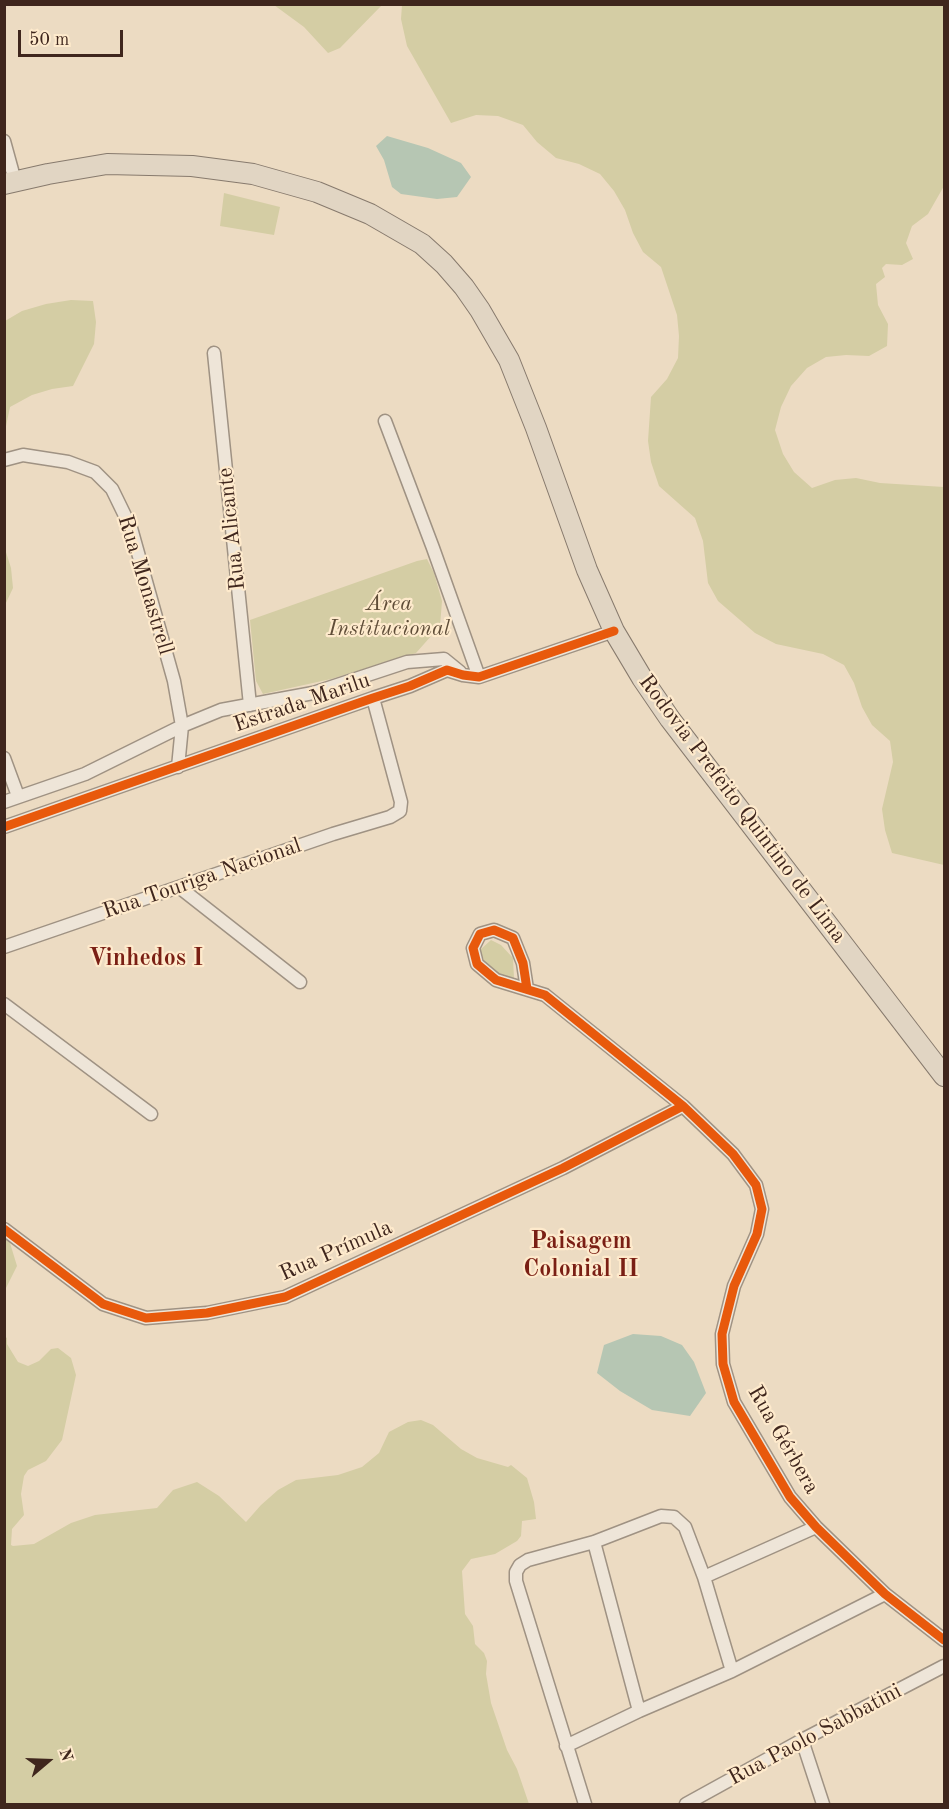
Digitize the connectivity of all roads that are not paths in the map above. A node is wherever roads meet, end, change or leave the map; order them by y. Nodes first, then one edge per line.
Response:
1 (4, 141) edge
2 (10, 183) edge
3 (214, 352) dead end
4 (385, 422) dead end
5 (4, 460) edge
6 (614, 632) junction
7 (463, 675) junction
8 (479, 676) junction
9 (373, 698) junction
10 (250, 705) junction
11 (182, 726) junction
12 (4, 759) edge
13 (178, 767) junction
14 (18, 796) junction
15 (4, 801) edge
16 (4, 827) edge
17 (179, 887) junction
18 (4, 947) edge
19 (300, 982) dead end
20 (527, 989) junction
21 (4, 1004) edge
22 (945, 1076) edge
23 (683, 1106) junction
24 (151, 1114) dead end
25 (4, 1229) edge
26 (816, 1527) junction
27 (594, 1542) junction
28 (704, 1577) junction
29 (885, 1594) junction
30 (945, 1640) edge
31 (945, 1666) edge
32 (732, 1671) junction
33 (639, 1711) junction
34 (802, 1740) junction
35 (566, 1746) junction
36 (699, 1802) edge
37 (585, 1804) edge
38 (686, 1804) edge
39 (823, 1804) edge

1 - 2 street
2 - 6 main road, Rodovia Prefeito Quintino de Lima
3 - 10 street, Rua Alicante
4 - 8 street
5 - 11 street, Rua Monastrell
6 - 8 street, Estrada Marilu
6 - 22 main road, Rodovia Prefeito Quintino de Lima
7 - 8 street, Estrada Marilu
7 - 9 street, Estrada Marilu
7 - 10 street
9 - 13 street, Estrada Marilu
9 - 17 street, Rua Touriga Nacional
10 - 11 street
11 - 13 street, Rua Monastrell
11 - 14 street
12 - 14 street
13 - 16 street, Estrada Marilu
14 - 15 street
17 - 18 street, Rua Touriga Nacional
17 - 19 street
20 - 20 street, Rua Gérbera
20 - 23 street, Rua Gérbera
21 - 24 street
23 - 25 street, Rua Prímula
23 - 26 street, Rua Gérbera
26 - 28 street
26 - 29 street, Rua Gérbera
27 - 28 street
27 - 33 street
27 - 35 street
28 - 32 street
29 - 30 street, Rua Gérbera
29 - 32 street
31 - 34 street, Rua Paolo Sabbatini
32 - 33 street
33 - 35 street
34 - 36 street, Rua Paolo Sabbatini
34 - 39 street
35 - 37 street
36 - 38 street, Rua Paolo Sabbatini

